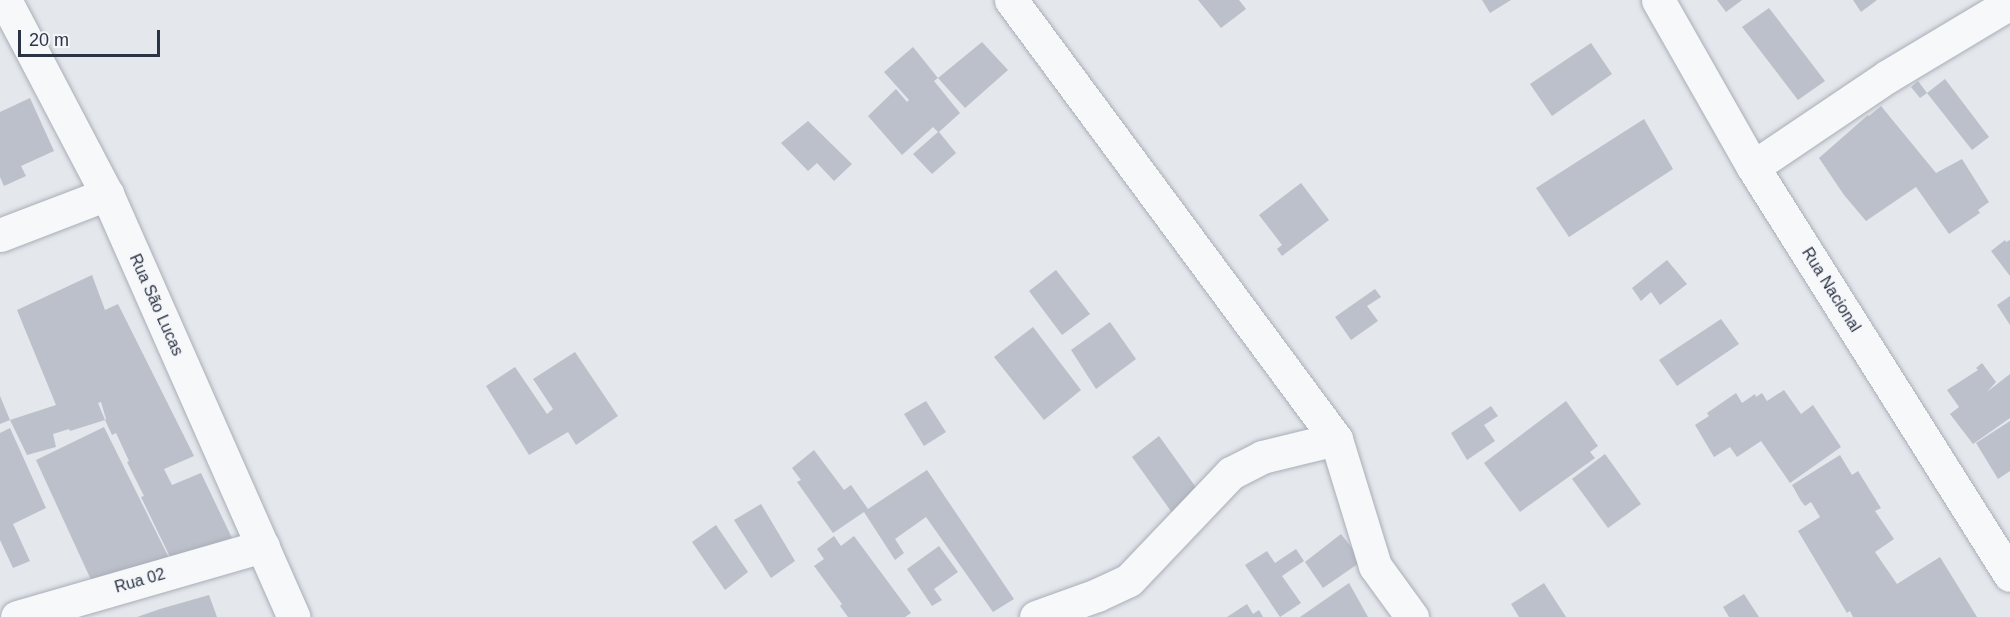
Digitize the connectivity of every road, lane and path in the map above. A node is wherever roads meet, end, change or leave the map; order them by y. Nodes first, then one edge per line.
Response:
1 (5, 0) edge
2 (1011, 0) edge
3 (1658, 0) edge
4 (2010, 3) edge
5 (1753, 167) junction
6 (107, 194) junction
7 (0, 235) edge
8 (1336, 439) junction
9 (263, 546) junction
10 (2010, 575) edge
11 (17, 617) edge
12 (294, 617) edge
13 (1036, 617) edge
14 (1412, 617) edge

1 - 6 street, Rua São Lucas
2 - 8 street
3 - 5 street, Rua Nacional
4 - 5 street
5 - 10 street, Rua Nacional
6 - 7 street
6 - 9 street, Rua São Lucas
8 - 13 street
8 - 14 street
9 - 11 street, Rua 02
9 - 12 street, Rua São Lucas

